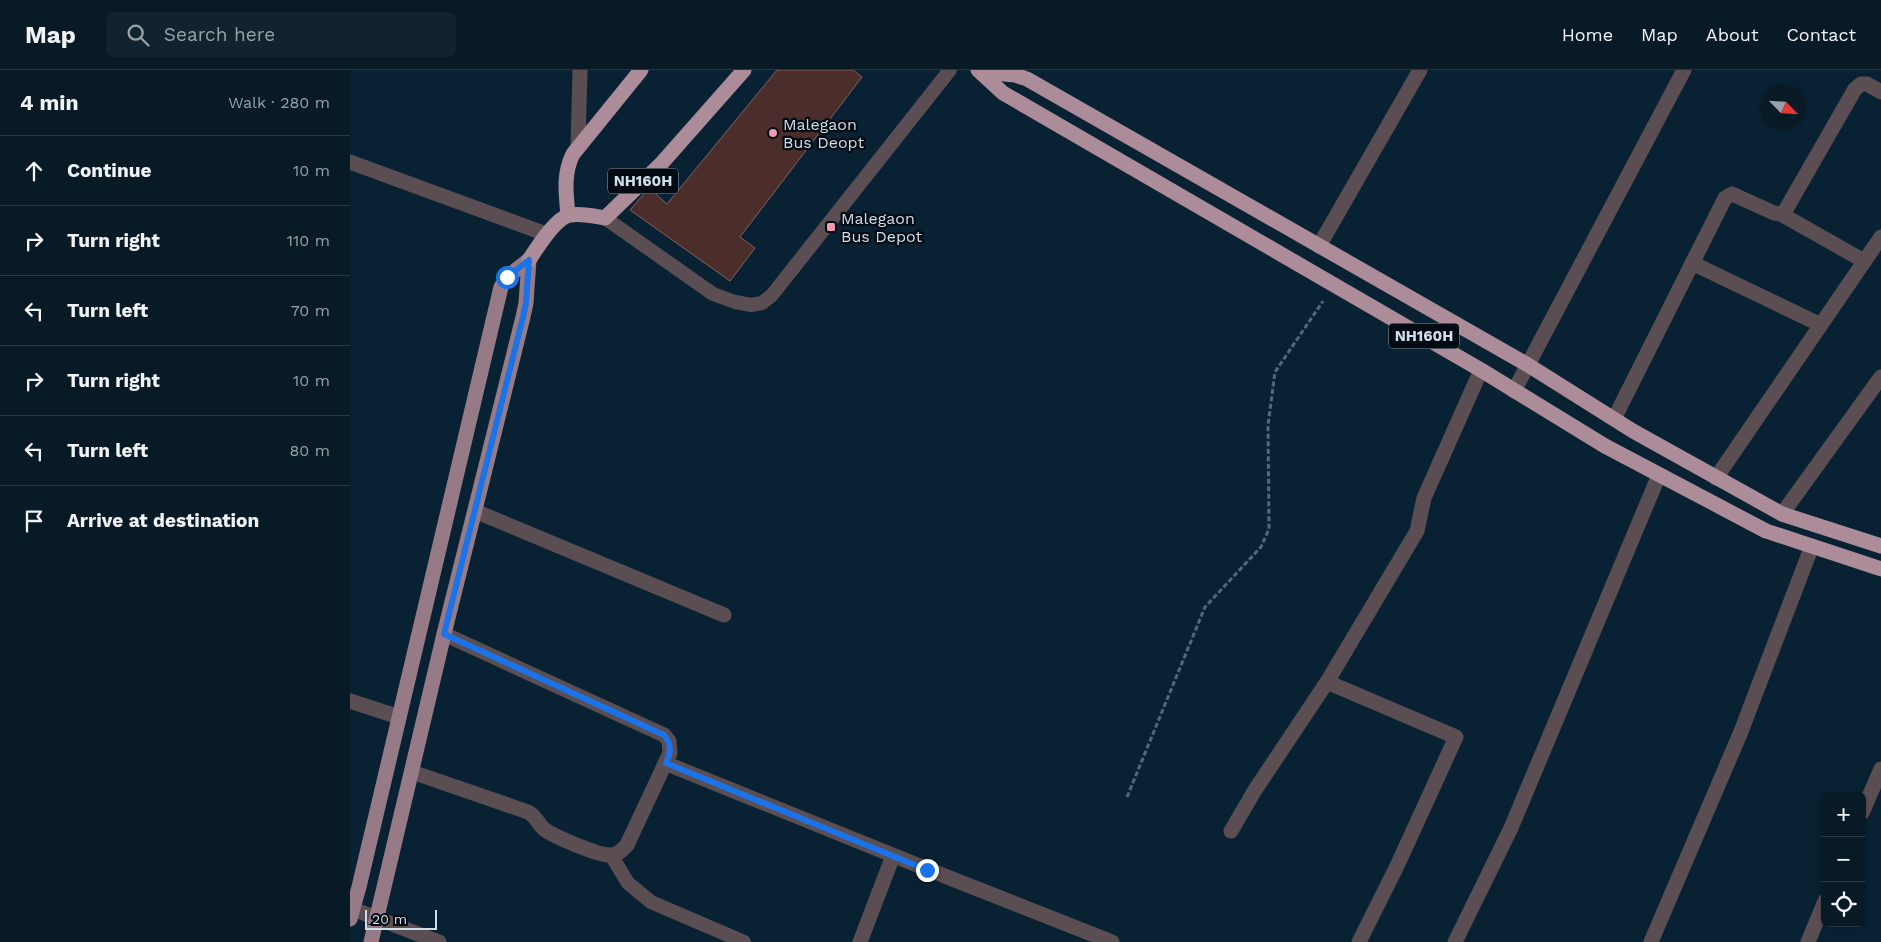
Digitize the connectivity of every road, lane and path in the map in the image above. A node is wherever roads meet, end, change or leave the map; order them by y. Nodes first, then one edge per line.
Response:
1 (580, 70) edge
2 (641, 70) edge
3 (744, 70) edge
4 (950, 70) edge
5 (1420, 70) edge
6 (1684, 70) edge
7 (980, 71) edge
8 (1881, 92) edge
9 (578, 147) junction
10 (350, 162) edge
11 (1781, 214) junction
12 (568, 215) junction
13 (605, 218) junction
14 (546, 234) junction
15 (1881, 237) edge
16 (1319, 246) junction
17 (529, 260) junction
18 (1864, 261) junction
19 (1692, 263) junction
20 (1334, 284) junction
21 (1821, 325) junction
22 (1528, 366) junction
23 (1481, 370) junction
24 (1881, 377) edge
25 (1514, 391) junction
26 (1614, 419) junction
27 (1659, 474) junction
28 (1716, 478) junction
29 (475, 511) junction
30 (1782, 514) junction
31 (1812, 546) junction
32 (1881, 546) edge
33 (1881, 569) edge
34 (724, 615) dead end
35 (444, 634) junction
36 (1327, 682) junction
37 (350, 701) edge
38 (399, 717) junction
39 (666, 763) junction
40 (1881, 769) edge
41 (412, 772) junction
42 (1127, 797) dead end
43 (1866, 804) edge
44 (1231, 831) dead end
45 (611, 855) junction
46 (893, 856) junction
47 (1821, 911) edge
48 (352, 914) edge
49 (378, 917) junction
50 (371, 942) edge
51 (439, 942) edge
52 (744, 942) edge
53 (860, 942) edge
54 (1112, 942) edge
55 (1359, 942) edge
56 (1456, 942) edge
57 (1651, 942) edge
58 (1808, 942) edge

1 - 9 street
2 - 9 highway
3 - 13 highway, NH160H
4 - 13 lane
5 - 16 street
6 - 22 street
7 - 16 highway, NH160H
7 - 20 highway, NH160H
8 - 11 street
9 - 12 highway
10 - 14 street
11 - 18 street
11 - 19 street
12 - 13 highway, NH160H
12 - 14 highway
14 - 17 highway
15 - 18 street
16 - 22 highway, NH160H
17 - 29 main road
17 - 38 main road
18 - 21 street
19 - 21 street
19 - 26 street
20 - 23 highway, NH160H
20 - 42 path
21 - 28 street
22 - 25 street
22 - 26 highway, NH160H
23 - 25 highway, NH160H
23 - 36 street
24 - 30 street
25 - 27 highway, NH160H
26 - 28 highway, NH160H
27 - 31 highway, NH160H
27 - 56 street
28 - 30 highway, NH160H
29 - 34 street
29 - 35 main road
30 - 32 highway, NH160H
31 - 33 highway, NH160H
31 - 57 street
35 - 39 street
35 - 41 main road
36 - 44 street
36 - 55 street
37 - 38 street
38 - 48 main road
39 - 45 street
39 - 46 street
40 - 43 street
41 - 45 street
41 - 49 main road
45 - 52 lane
46 - 53 street
46 - 54 street
47 - 58 street
48 - 49 street
49 - 50 main road
49 - 51 street

